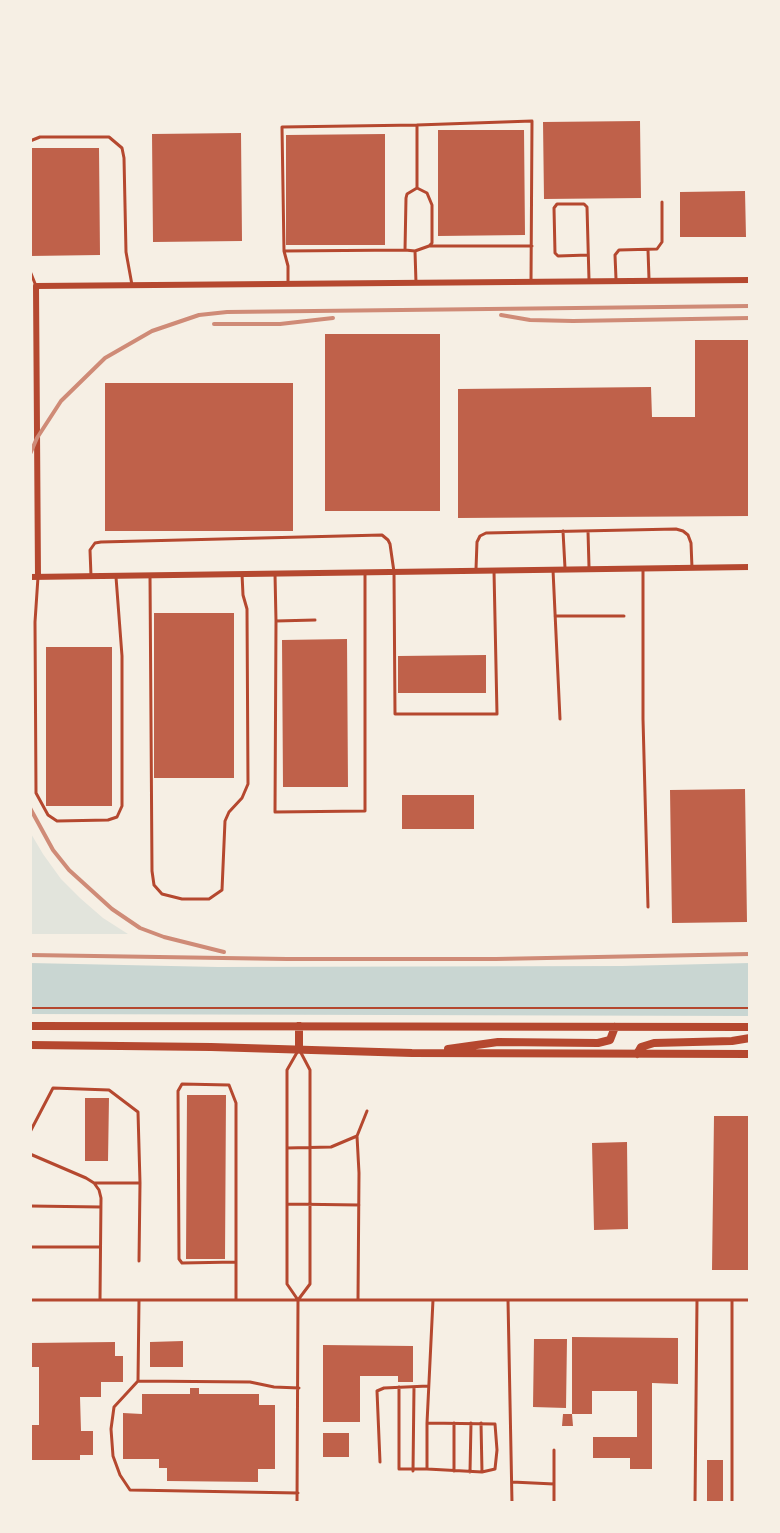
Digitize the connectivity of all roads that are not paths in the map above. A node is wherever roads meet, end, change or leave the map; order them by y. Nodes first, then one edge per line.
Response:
1 (417, 124) junction
2 (30, 141) edge
3 (417, 188) junction
4 (662, 202) dead end
5 (429, 246) junction
6 (532, 246) junction
7 (648, 249) junction
8 (405, 250) junction
9 (415, 250) junction
10 (284, 251) junction
11 (588, 255) junction
12 (30, 271) edge
13 (750, 280) edge
14 (589, 281) junction
15 (616, 281) junction
16 (649, 281) junction
17 (531, 282) junction
18 (416, 283) junction
19 (288, 284) junction
20 (132, 285) junction
21 (36, 286) junction
22 (563, 531) junction
23 (588, 531) junction
24 (750, 567) edge
25 (692, 568) junction
26 (589, 569) junction
27 (643, 569) junction
28 (552, 570) junction
29 (565, 570) junction
30 (477, 571) junction
31 (494, 571) junction
32 (365, 572) junction
33 (394, 572) junction
34 (242, 574) junction
35 (275, 574) junction
36 (150, 575) junction
37 (91, 576) junction
38 (116, 576) junction
39 (30, 577) edge
40 (38, 577) junction
41 (555, 616) junction
42 (624, 616) dead end
43 (315, 620) dead end
44 (276, 621) junction
45 (560, 719) dead end
46 (648, 907) dead end
47 (30, 1026) edge
48 (299, 1026) junction
49 (615, 1027) junction
50 (750, 1027) edge
51 (750, 1038) edge
52 (30, 1046) edge
53 (299, 1049) junction
54 (412, 1053) junction
55 (637, 1054) junction
56 (750, 1054) edge
57 (368, 1111) dead end
58 (30, 1132) edge
59 (357, 1136) junction
60 (287, 1148) junction
61 (310, 1148) junction
62 (30, 1154) edge
63 (94, 1183) junction
64 (140, 1183) junction
65 (287, 1204) junction
66 (310, 1204) junction
67 (359, 1205) junction
68 (30, 1206) edge
69 (101, 1207) junction
70 (30, 1247) edge
71 (100, 1247) junction
72 (139, 1261) dead end
73 (236, 1263) junction
74 (139, 1299) junction
75 (30, 1300) edge
76 (100, 1300) junction
77 (236, 1300) junction
78 (298, 1300) junction
79 (358, 1300) junction
80 (434, 1300) junction
81 (508, 1300) junction
82 (697, 1300) junction
83 (732, 1300) junction
84 (750, 1300) edge
85 (138, 1381) junction
86 (428, 1386) junction
87 (399, 1387) junction
88 (414, 1387) junction
89 (299, 1388) junction
90 (427, 1423) junction
91 (454, 1423) junction
92 (471, 1423) junction
93 (481, 1424) junction
94 (554, 1450) dead end
95 (380, 1462) dead end
96 (427, 1469) junction
97 (413, 1471) junction
98 (454, 1471) junction
99 (470, 1472) junction
100 (482, 1472) junction
101 (512, 1482) junction
102 (554, 1484) junction
103 (298, 1493) junction
104 (297, 1503) edge
105 (512, 1503) edge
106 (554, 1503) edge
107 (695, 1503) edge
108 (732, 1503) edge

1 - 3 lane
1 - 6 lane
1 - 10 lane
2 - 20 lane
3 - 5 lane
3 - 8 lane
4 - 7 lane
5 - 6 lane
5 - 9 lane
6 - 17 lane
7 - 15 lane
7 - 16 lane
8 - 9 lane
8 - 10 lane
9 - 18 lane
10 - 19 lane
11 - 11 lane
11 - 14 lane
12 - 21 lane
13 - 16 street
14 - 15 street
14 - 17 street
15 - 16 street
17 - 18 street
18 - 19 street
19 - 20 street
20 - 21 street
21 - 40 street
22 - 23 lane
22 - 29 lane
22 - 30 lane
23 - 25 lane
23 - 26 lane
24 - 25 street
25 - 27 street
26 - 27 street
26 - 29 street
27 - 46 lane
28 - 29 street
28 - 31 street
28 - 41 lane
30 - 31 street
30 - 33 street
31 - 33 lane
32 - 33 street
32 - 35 street
32 - 44 lane
33 - 37 lane
34 - 35 street
34 - 36 street
34 - 36 lane
35 - 44 lane
36 - 38 street
37 - 38 street
37 - 40 street
38 - 40 lane
39 - 40 street
41 - 42 lane
41 - 45 lane
43 - 44 lane
47 - 48 main road
48 - 49 main road
48 - 53 main road
49 - 50 main road
49 - 54 main road
51 - 55 main road
52 - 53 main road
53 - 54 main road
53 - 60 lane
53 - 61 lane
54 - 55 main road
55 - 56 main road
57 - 59 lane
58 - 64 lane
59 - 61 lane
59 - 67 lane
60 - 61 lane
60 - 65 lane
61 - 66 lane
62 - 63 lane
63 - 64 lane
63 - 69 lane
64 - 72 lane
65 - 66 lane
65 - 78 lane
66 - 67 lane
66 - 78 lane
67 - 79 lane
68 - 69 lane
69 - 71 lane
70 - 71 lane
71 - 76 lane
73 - 73 lane
73 - 77 lane
74 - 76 lane
74 - 77 lane
74 - 85 lane
75 - 76 lane
77 - 78 lane
78 - 79 lane
78 - 89 lane
79 - 80 lane
80 - 81 lane
80 - 86 lane
81 - 82 lane
81 - 101 lane
82 - 83 lane
82 - 107 lane
83 - 84 lane
83 - 108 lane
85 - 89 lane
85 - 103 lane
86 - 88 lane
86 - 90 lane
87 - 88 lane
87 - 95 lane
87 - 97 lane
88 - 97 lane
89 - 103 lane
90 - 91 lane
90 - 96 lane
91 - 92 lane
91 - 98 lane
92 - 93 lane
92 - 99 lane
93 - 100 lane
93 - 100 lane
94 - 102 lane
96 - 97 lane
96 - 98 lane
98 - 99 lane
99 - 100 lane
101 - 102 lane
101 - 105 lane
102 - 106 lane
103 - 104 lane

